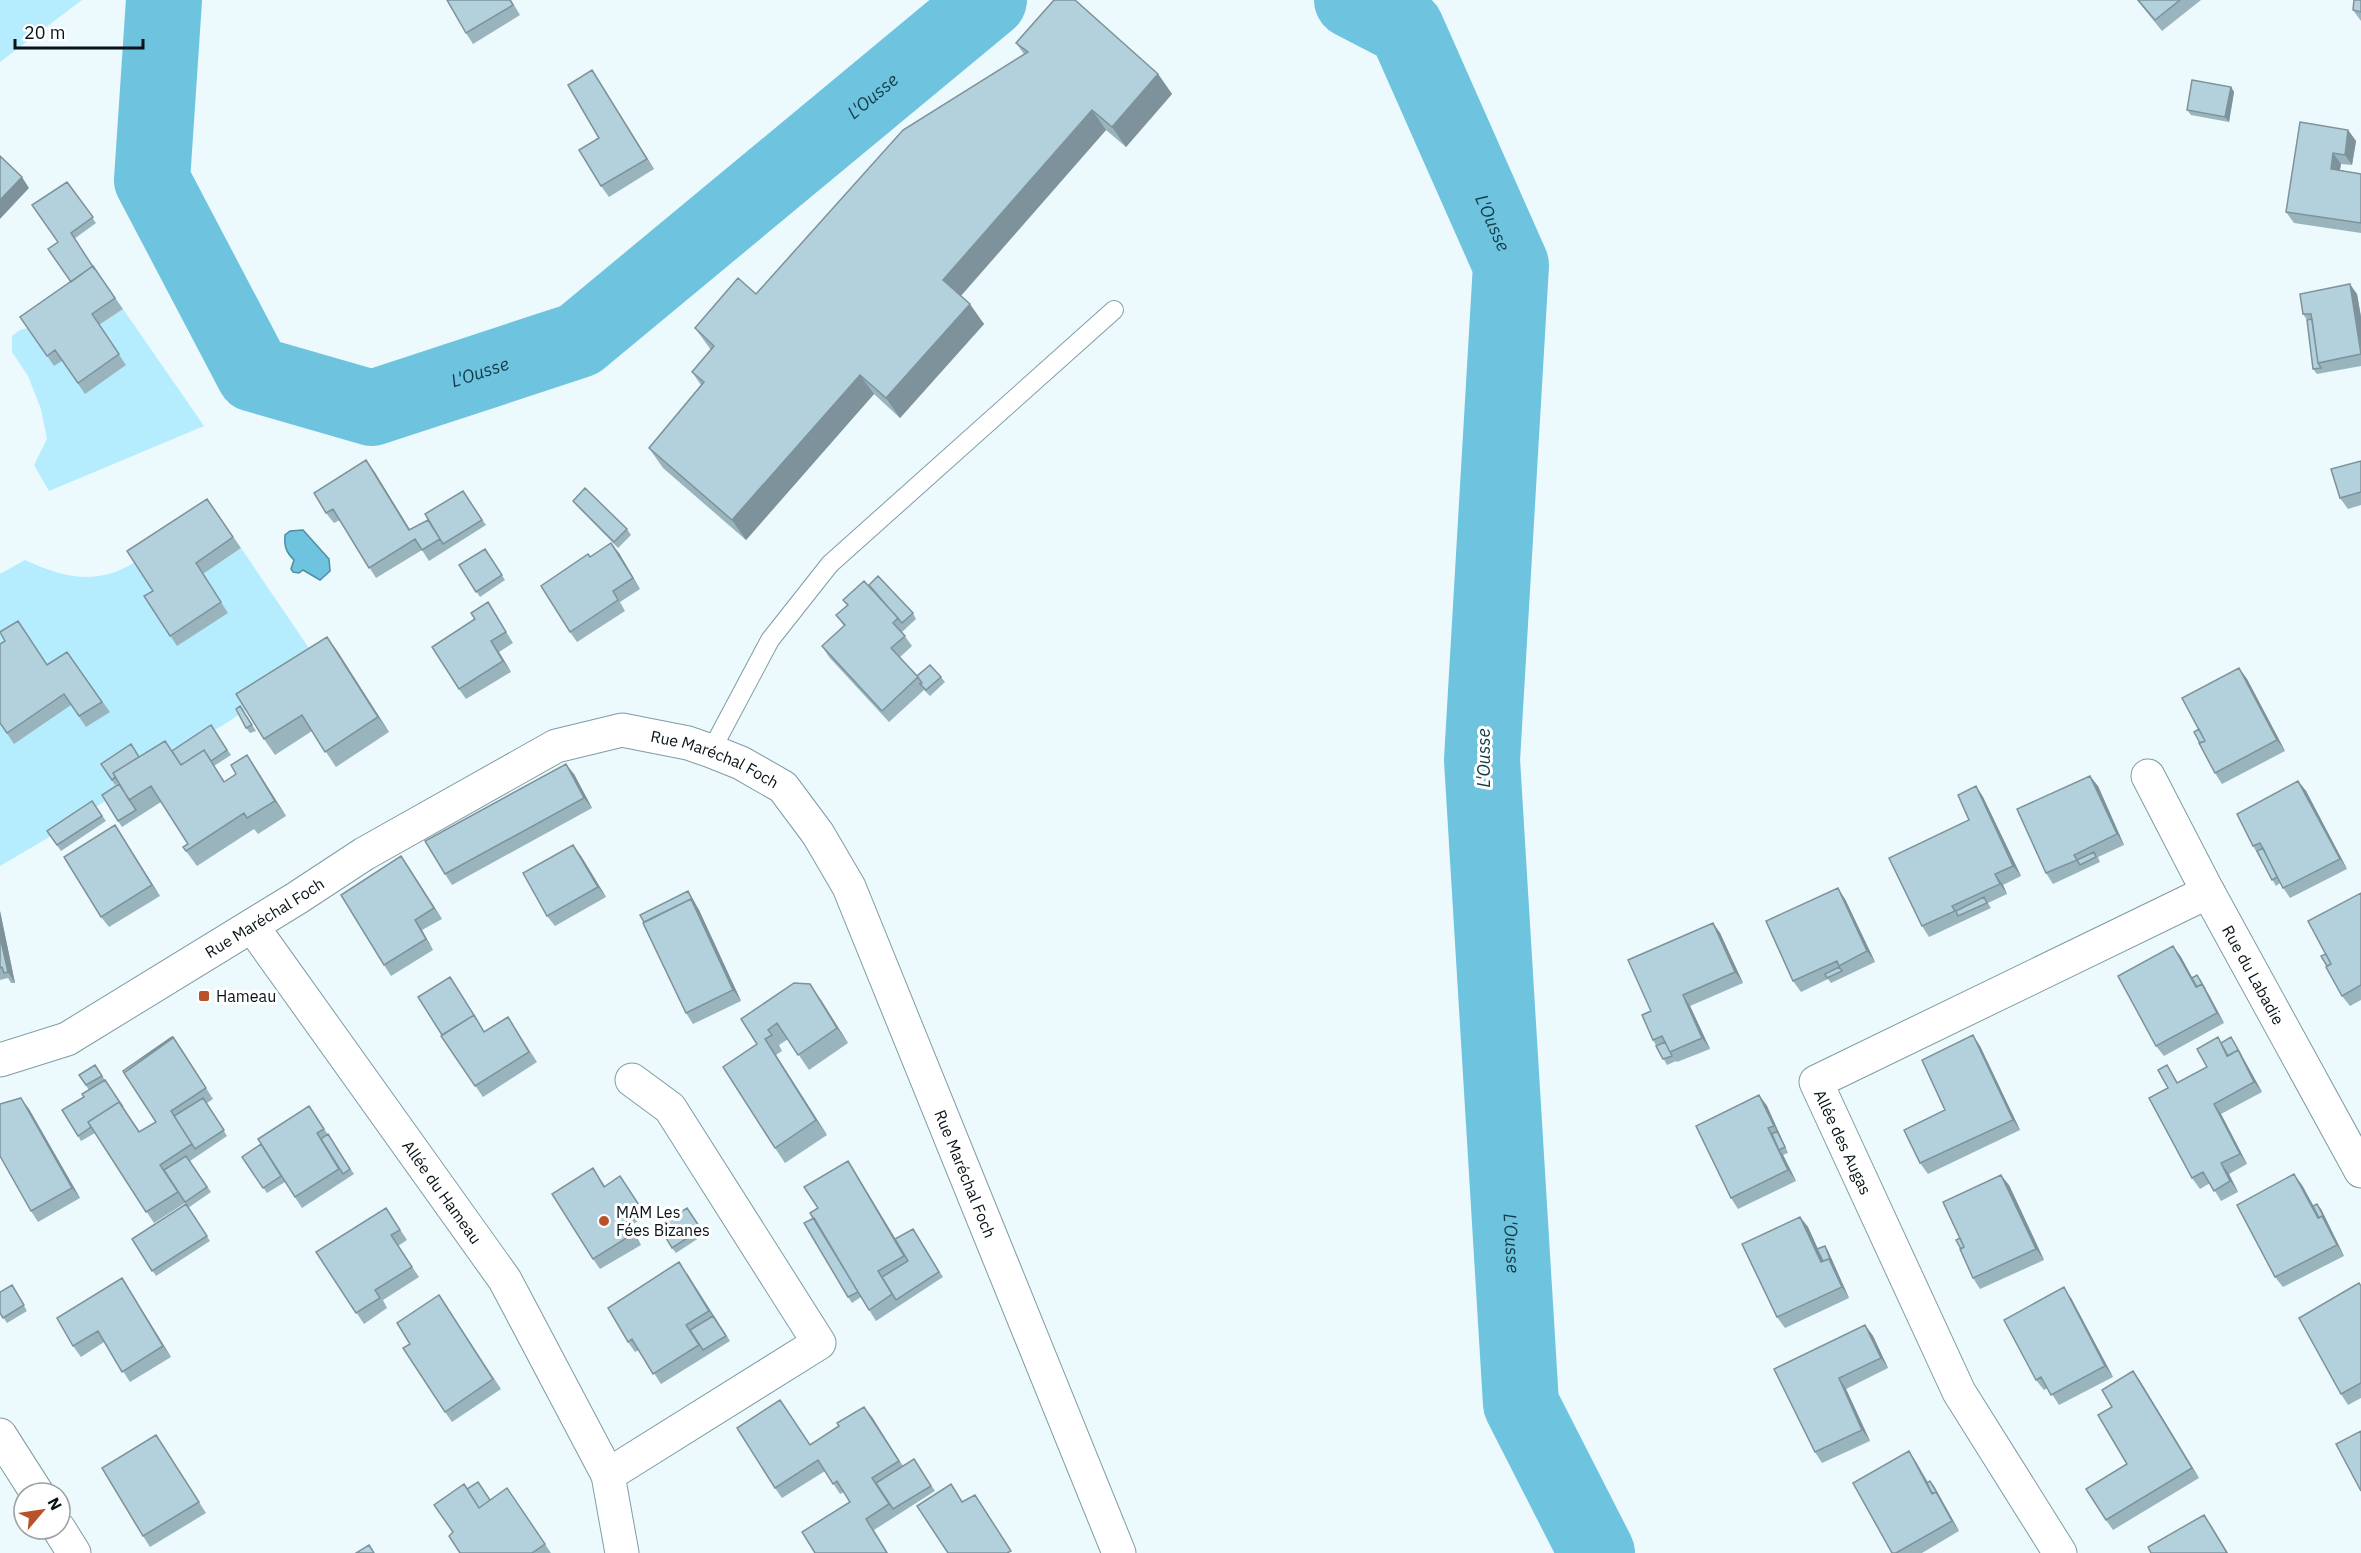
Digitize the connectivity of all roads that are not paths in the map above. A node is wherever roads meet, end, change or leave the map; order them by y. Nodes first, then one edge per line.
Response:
1 (1114, 310) dead end
2 (711, 751) junction
3 (2148, 776) dead end
4 (2208, 892) junction
5 (252, 926) junction
6 (0, 1060) edge
7 (632, 1080) dead end
8 (2361, 1171) edge
9 (0, 1435) edge
10 (608, 1475) junction
11 (29, 1481) edge
12 (622, 1553) edge
13 (1119, 1553) edge
14 (2060, 1553) edge

1 - 2 lane
2 - 5 street, Rue Maréchal Foch
2 - 13 street, Rue Maréchal Foch
3 - 4 street, Rue du Labadie
4 - 8 street, Rue du Labadie
4 - 14 street, Allée des Augas
5 - 6 street, Rue Maréchal Foch
5 - 10 street, Allée du Hameau
7 - 10 street
9 - 11 street
10 - 12 street, Allée du Hameau

